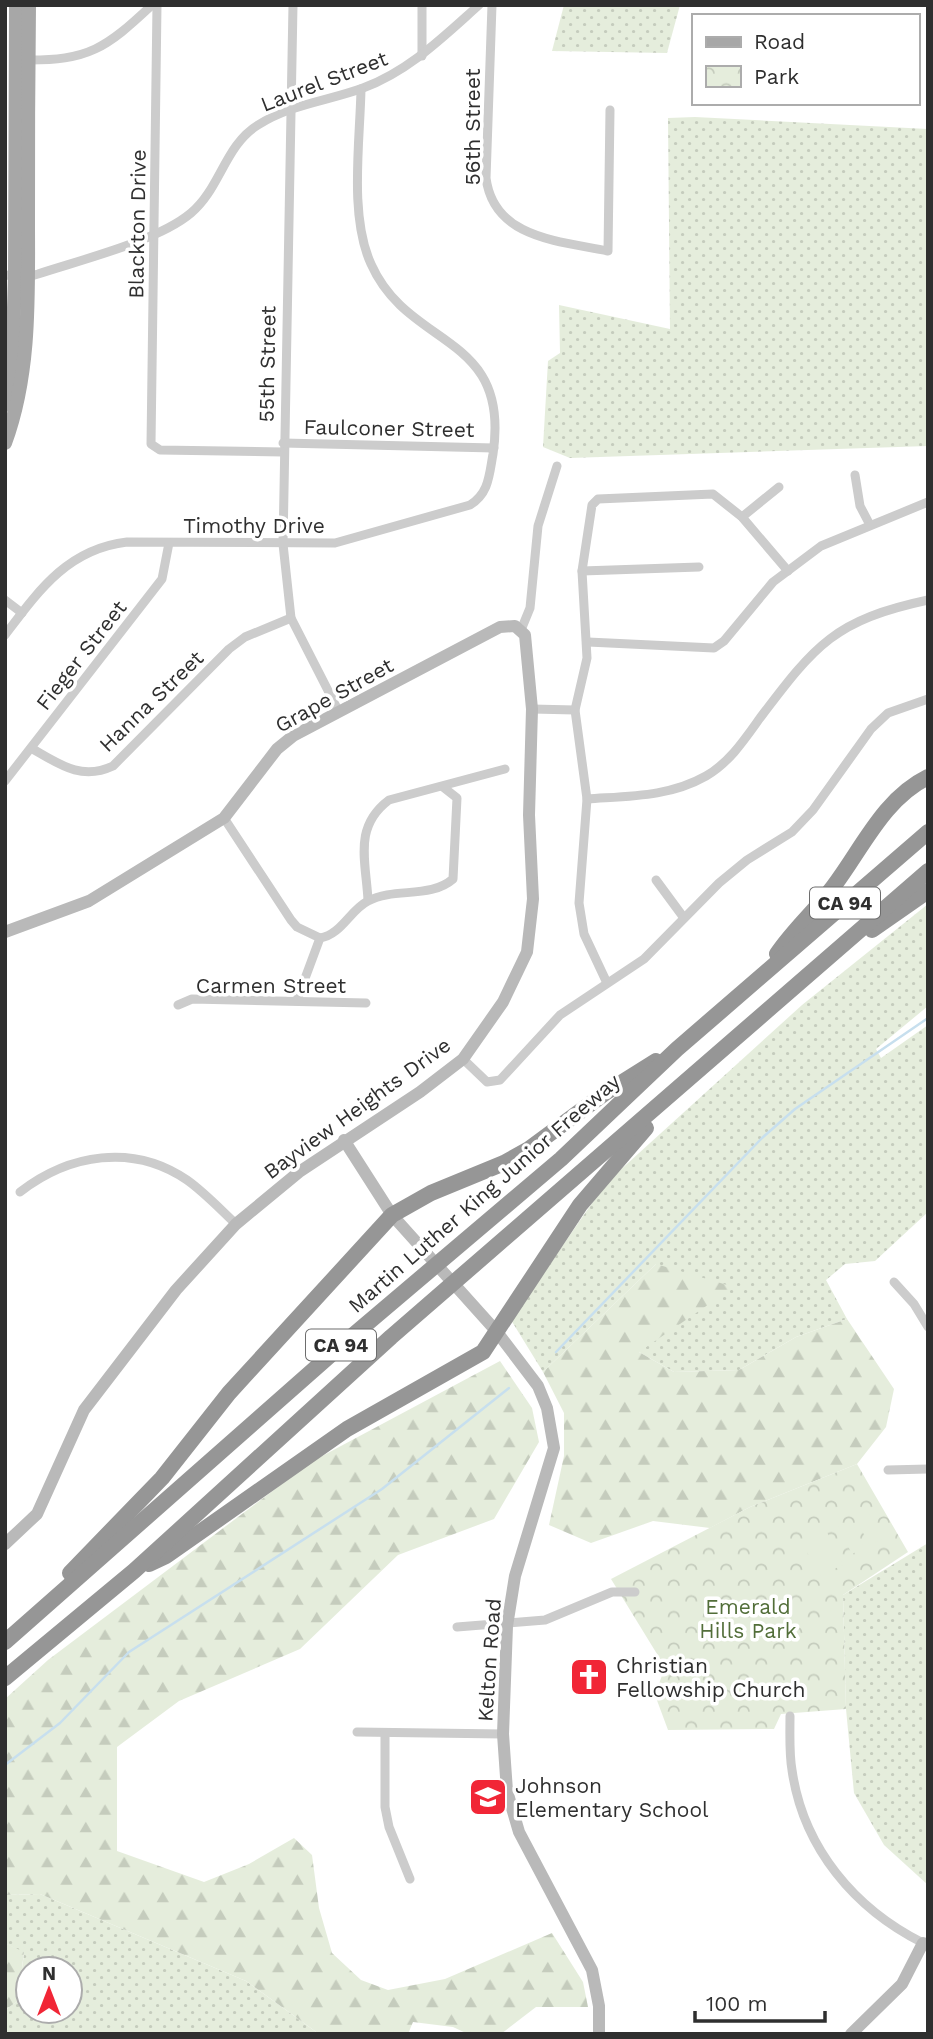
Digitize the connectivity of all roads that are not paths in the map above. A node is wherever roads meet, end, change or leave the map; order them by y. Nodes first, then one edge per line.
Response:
1 (16, 5) edge
2 (29, 5) edge
3 (154, 5) edge
4 (293, 5) edge
5 (422, 5) edge
6 (479, 5) edge
7 (492, 5) edge
8 (422, 56) junction
9 (22, 60) junction
10 (361, 89) junction
11 (291, 108) junction
12 (610, 110) dead end
13 (154, 234) junction
14 (16, 276) edge
15 (5, 405) edge
16 (5, 443) edge
17 (151, 444) joint
18 (283, 448) junction
19 (494, 448) junction
20 (556, 466) dead end
21 (855, 475) dead end
22 (779, 487) dead end
23 (928, 502) edge
24 (742, 517) junction
25 (870, 526) junction
26 (169, 543) junction
27 (283, 544) junction
28 (698, 567) dead end
29 (582, 571) junction
30 (788, 571) junction
31 (5, 600) edge
32 (928, 600) edge
33 (22, 613) junction
34 (291, 618) junction
35 (521, 630) junction
36 (5, 635) edge
37 (588, 642) junction
38 (928, 699) edge
39 (532, 709) junction
40 (575, 710) junction
41 (338, 712) junction
42 (31, 748) junction
43 (505, 769) dead end
44 (928, 776) edge
45 (5, 781) edge
46 (443, 787) junction
47 (587, 799) junction
48 (224, 818) junction
49 (928, 832) edge
50 (928, 871) edge
51 (656, 880) dead end
52 (928, 891) edge
53 (368, 900) junction
54 (684, 918) junction
55 (5, 932) edge
56 (320, 938) junction
57 (824, 963) junction
58 (763, 974) junction
59 (607, 983) junction
60 (297, 1000) junction
61 (366, 1003) dead end
62 (178, 1005) dead end
63 (677, 1049) junction
64 (463, 1059) junction
65 (696, 1073) junction
66 (344, 1140) junction
67 (20, 1192) dead end
68 (392, 1215) junction
69 (236, 1224) junction
70 (894, 1282) dead end
71 (928, 1327) edge
72 (497, 1332) junction
73 (928, 1469) edge
74 (888, 1470) dead end
75 (5, 1544) edge
76 (134, 1571) junction
77 (635, 1592) dead end
78 (507, 1626) junction
79 (457, 1628) dead end
80 (5, 1636) edge
81 (5, 1642) edge
82 (5, 1678) edge
83 (790, 1716) dead end
84 (357, 1732) dead end
85 (384, 1733) junction
86 (503, 1734) junction
87 (410, 1879) dead end
88 (925, 1944) edge
89 (599, 2034) edge
90 (851, 2034) edge

1 - 9 main road
2 - 9 main road
3 - 9 street
3 - 13 street, Blackton Drive
4 - 11 street, 55th Street
5 - 8 street
6 - 8 street, Laurel Street
7 - 12 street, 56th Street
8 - 10 street, Laurel Street
9 - 14 main road
10 - 11 street, Laurel Street
10 - 19 street, Timothy Drive
11 - 13 street, Laurel Street
11 - 18 street, 55th Street
13 - 14 street, Laurel Street
13 - 17 street, Blackton Drive
14 - 15 main road
14 - 16 main road
17 - 18 street, Faulconer Street
18 - 19 street, Faulconer Street
18 - 27 street, 55th Street
19 - 27 street, Timothy Drive
20 - 35 street
21 - 25 street
22 - 24 street
23 - 25 street
24 - 29 street
24 - 30 street
25 - 30 street
26 - 27 street, Timothy Drive
26 - 33 street, Timothy Drive
26 - 42 street, Fieger Street
27 - 34 street, 55th Street
28 - 29 street
29 - 37 street
30 - 37 street
31 - 33 street
32 - 47 street
33 - 36 street, Timothy Drive
34 - 41 street, 55th Street
34 - 42 street, Hanna Street
35 - 39 street, Bayview Heights Drive
35 - 41 street, Grape Street
37 - 40 street
38 - 54 street
39 - 40 street
39 - 64 street, Bayview Heights Drive
40 - 47 street
41 - 48 street, Grape Street
42 - 45 street, Fieger Street
43 - 46 street
44 - 58 highway
46 - 53 street
46 - 53 street
47 - 59 street
48 - 55 street, Grape Street
48 - 56 street
49 - 58 highway, Martin Luther King Junior Freeway / CA 94
50 - 57 highway, CA 94
51 - 54 street
52 - 57 highway
53 - 56 street
54 - 59 street
56 - 60 street
57 - 65 highway, CA 94
58 - 63 highway, Martin Luther King Junior Freeway / CA 94
59 - 64 street
60 - 61 street, Carmen Street
60 - 62 street, Carmen Street
63 - 68 highway
63 - 81 highway, Martin Luther King Junior Freeway / CA 94
64 - 66 street, Bayview Heights Drive
65 - 72 highway
65 - 76 highway, CA 94
66 - 68 street, Kelton Road
66 - 69 street, Bayview Heights Drive
67 - 69 street
68 - 72 street, Kelton Road
68 - 80 highway
69 - 75 street, Bayview Heights Drive
70 - 71 street
72 - 76 highway
72 - 78 street, Kelton Road
73 - 74 street
76 - 82 highway, CA 94
77 - 78 street
78 - 79 street
78 - 86 street, Kelton Road
83 - 88 street
84 - 85 street
85 - 86 street
85 - 87 street
86 - 89 street, Kelton Road
88 - 90 street

